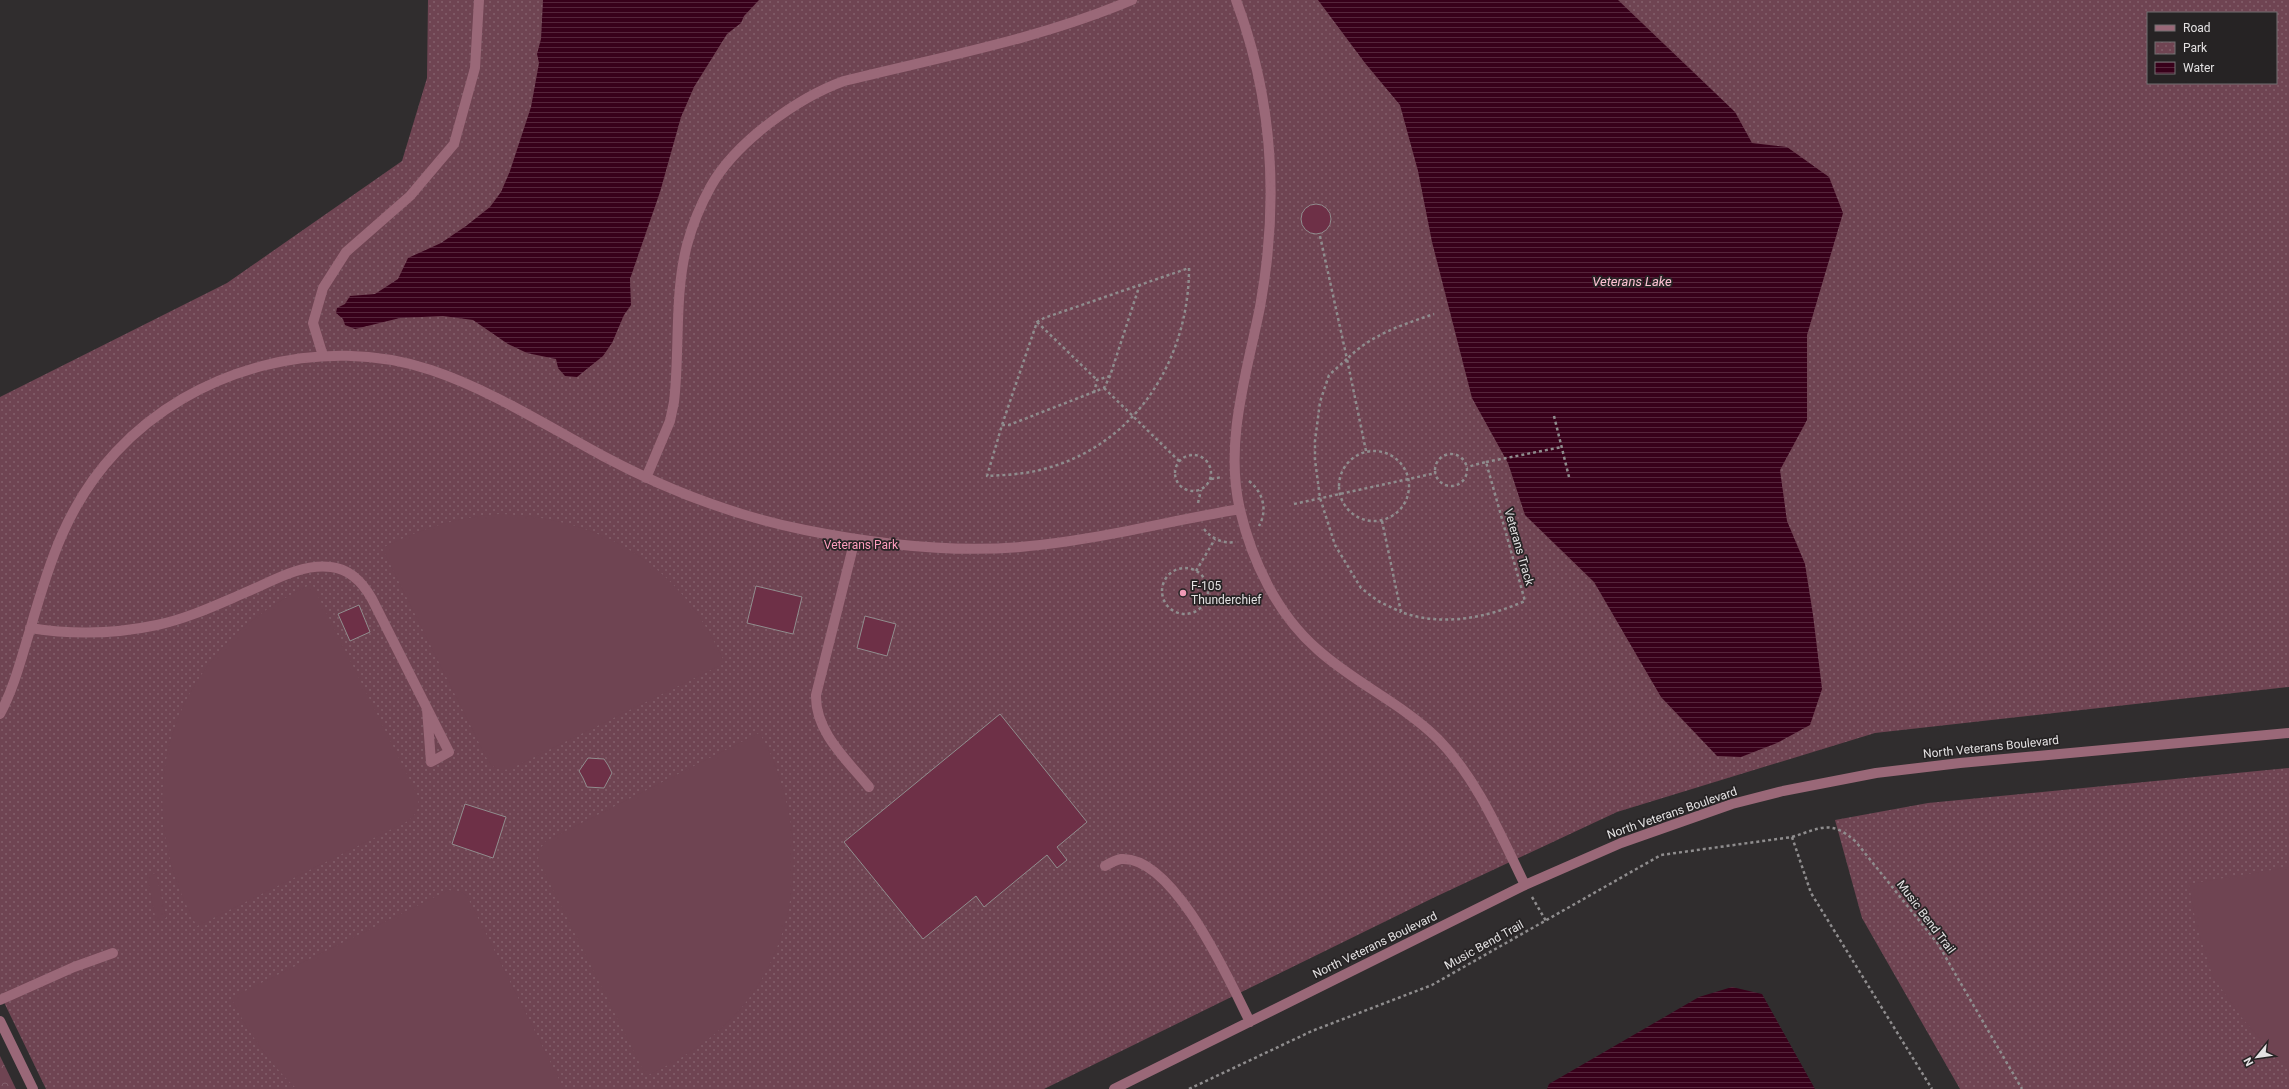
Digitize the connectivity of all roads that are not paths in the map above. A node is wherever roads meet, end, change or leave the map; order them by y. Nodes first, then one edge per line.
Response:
1 (479, 0) edge
2 (1132, 0) edge
3 (1236, 0) edge
4 (323, 356) junction
5 (646, 478) junction
6 (1240, 509) junction
7 (855, 539) junction
8 (30, 628) junction
9 (427, 709) dead end
10 (0, 714) edge
11 (2289, 733) edge
12 (869, 787) dead end
13 (1105, 866) dead end
14 (1525, 885) junction
15 (113, 953) dead end
16 (0, 1000) edge
17 (0, 1021) edge
18 (1250, 1022) junction
19 (33, 1089) edge
20 (1114, 1089) edge

1 - 4 street
2 - 5 street
3 - 6 street
4 - 5 street
4 - 8 street
5 - 7 street
6 - 7 street
6 - 14 street
7 - 12 street
8 - 9 street
8 - 10 street
11 - 14 street, North Veterans Boulevard
13 - 18 street
14 - 18 street, North Veterans Boulevard
15 - 16 street
17 - 19 street
18 - 20 street, North Veterans Boulevard

